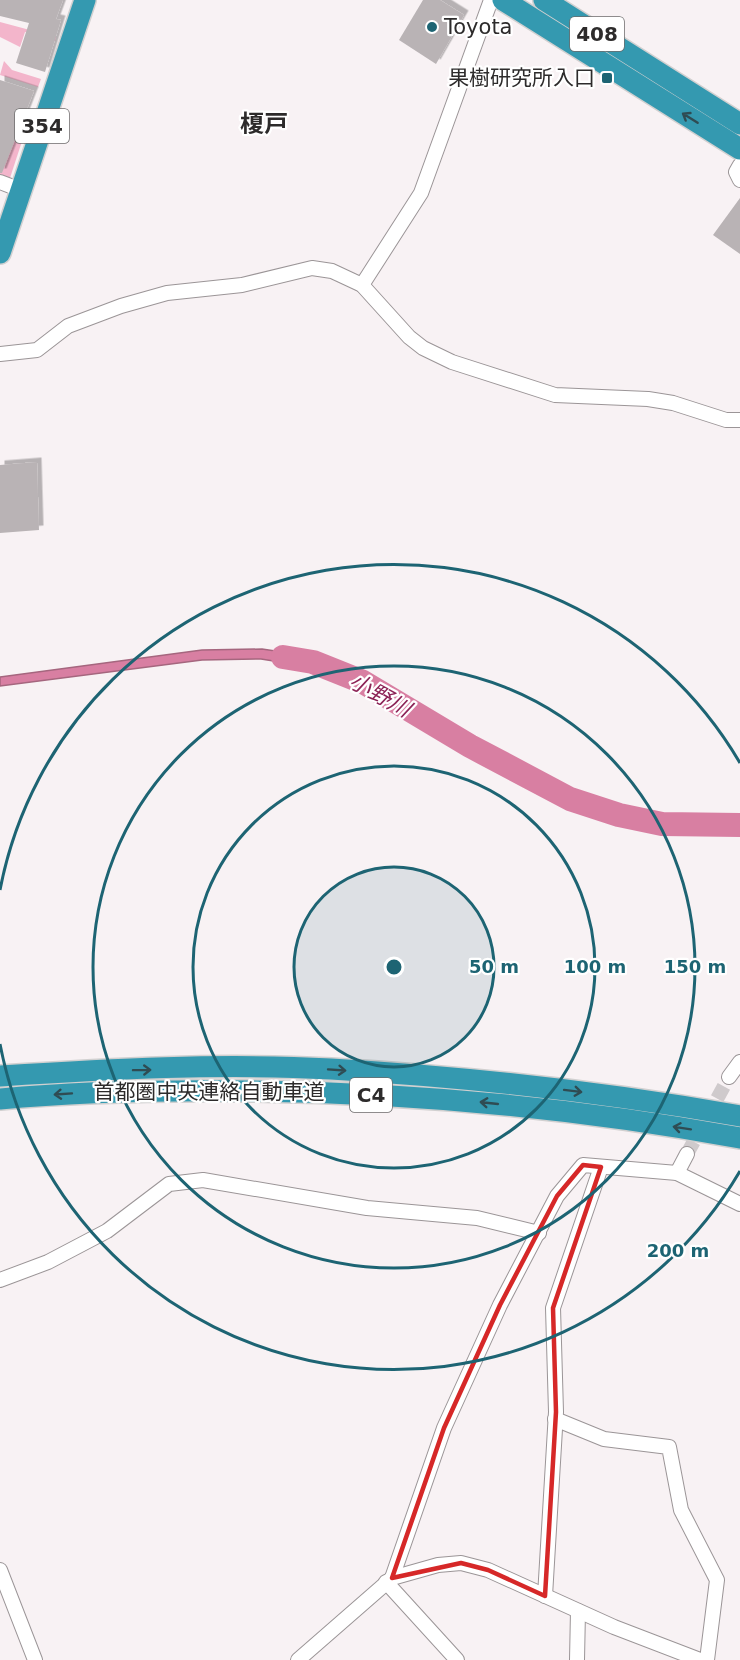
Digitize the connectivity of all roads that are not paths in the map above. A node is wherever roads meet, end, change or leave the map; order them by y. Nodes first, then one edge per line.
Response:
1 (85, 0) edge
2 (491, 0) edge
3 (503, 0) edge
4 (544, 0) edge
5 (740, 124) edge
6 (740, 149) edge
7 (740, 165) edge
8 (740, 180) edge
9 (0, 182) edge
10 (21, 190) junction
11 (1, 245) edge
12 (362, 285) junction
13 (0, 354) edge
14 (740, 420) edge
15 (740, 1062) edge
16 (0, 1076) edge
17 (729, 1077) tunnel mouth
18 (0, 1099) edge
19 (740, 1116) edge
20 (740, 1138) edge
21 (687, 1154) tunnel mouth
22 (601, 1167) junction
23 (677, 1173) junction
24 (740, 1204) edge
25 (539, 1233) junction
26 (0, 1280) edge
27 (555, 1419) junction
28 (0, 1570) edge
29 (389, 1580) junction
30 (545, 1596) junction
31 (578, 1611) junction
32 (35, 1660) edge
33 (298, 1660) edge
34 (457, 1660) edge
35 (577, 1660) edge
36 (700, 1660) edge
37 (707, 1660) edge

1 - 10 highway, 354
2 - 12 street
6 -> 3 highway, 408
4 - 5 highway, 408
7 - 8 street
9 - 10 street
10 - 11 highway, 354
12 - 13 street
12 - 14 street
15 - 17 street
16 -> 19 highway, 首都圏中央連絡自動車道 / C4
20 -> 18 highway, 首都圏中央連絡自動車道 / C4
21 - 23 street
22 - 23 street
22 - 25 street
22 - 27 street
23 - 24 street
25 - 26 street
25 - 29 street
27 - 30 street
27 - 37 street
28 - 32 street
29 - 30 street
29 - 33 street
29 - 34 street
30 - 31 street
31 - 35 street
31 - 36 street

